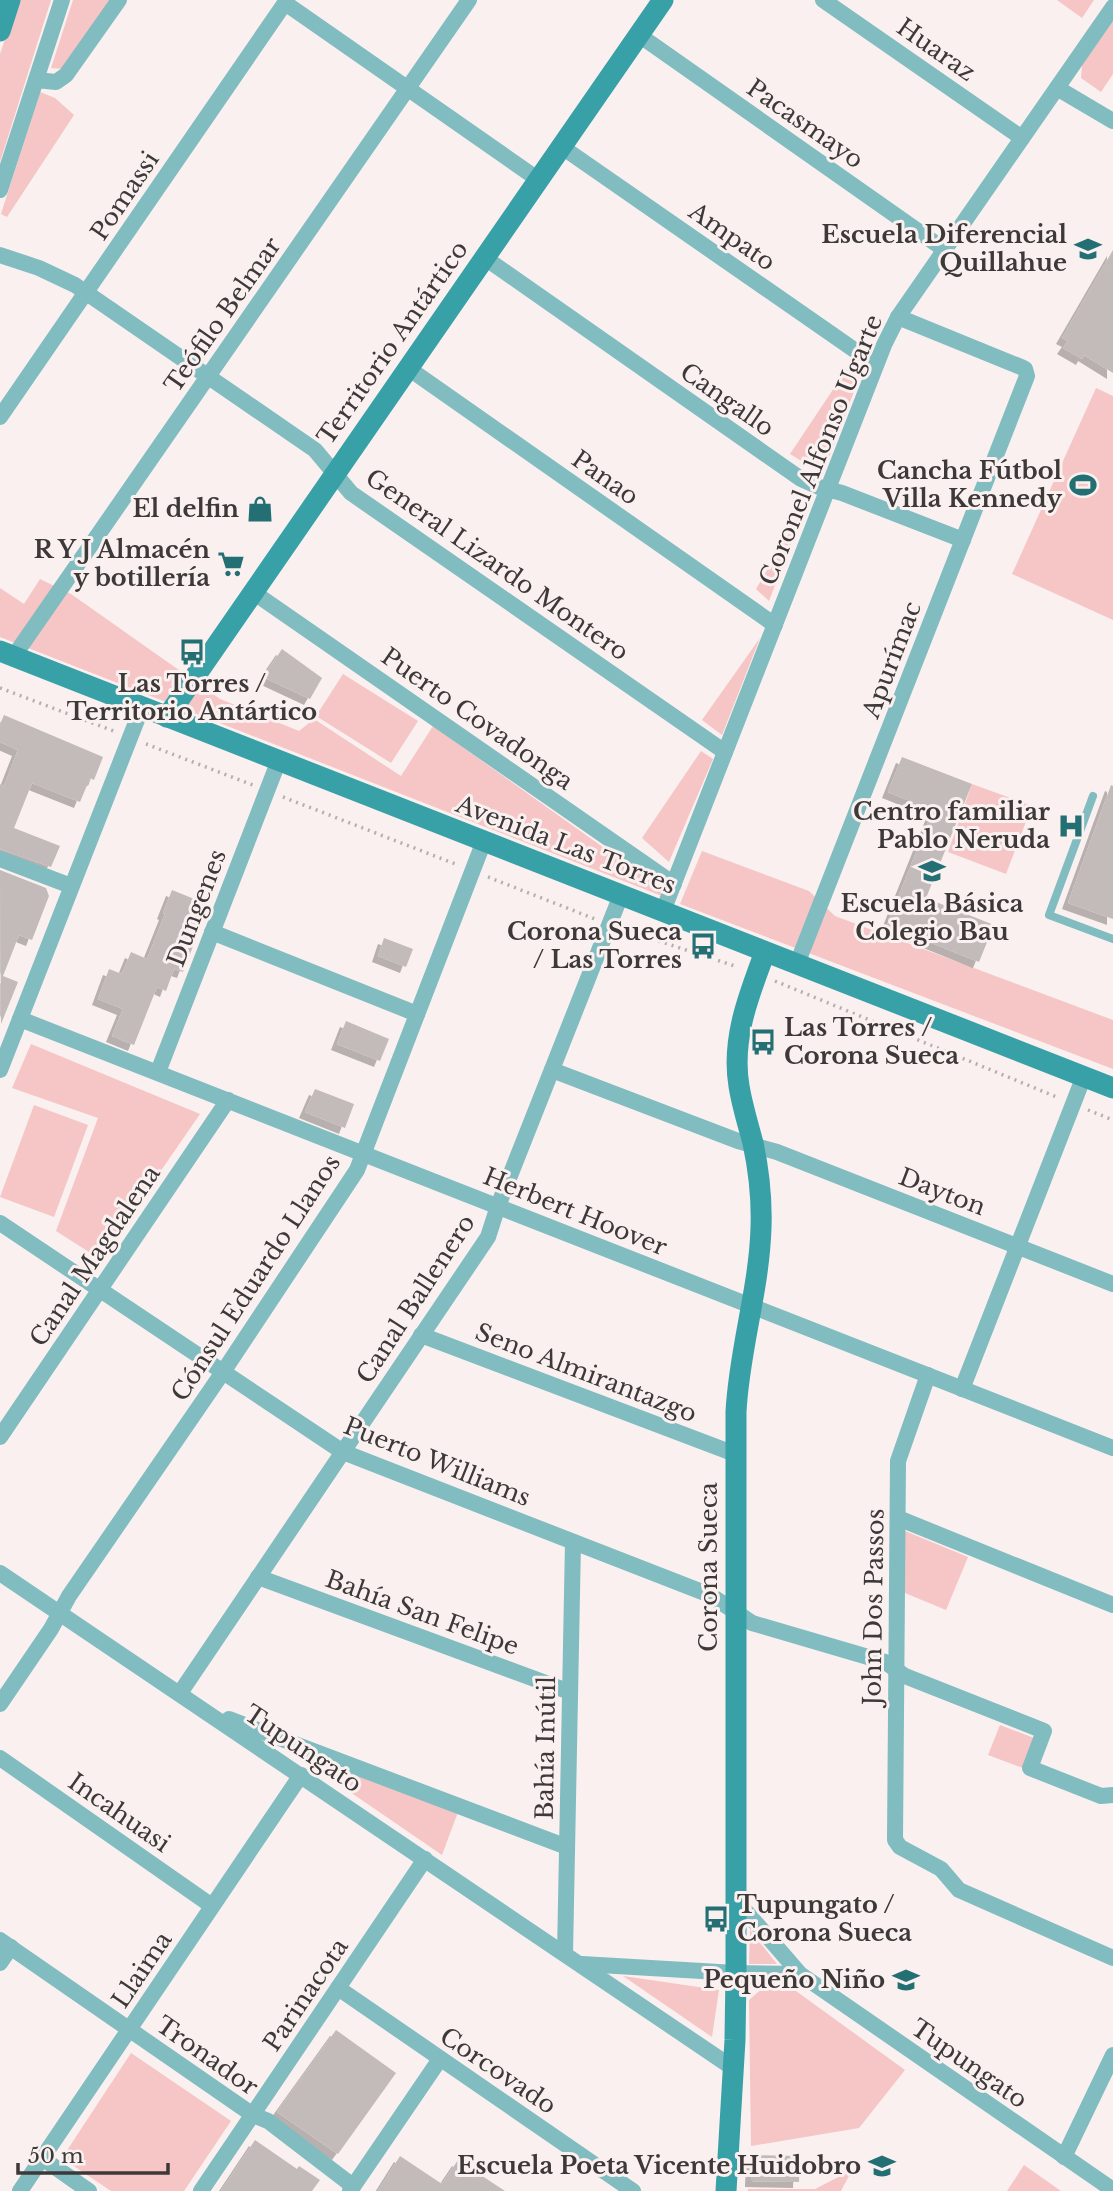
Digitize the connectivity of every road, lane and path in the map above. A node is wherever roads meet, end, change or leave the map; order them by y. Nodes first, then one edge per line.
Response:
1 (10, 0) edge
2 (62, 0) edge
3 (119, 0) edge
4 (469, 0) edge
5 (663, 0) edge
6 (823, 0) edge
7 (286, 1) edge
8 (1113, 6) edge
9 (0, 31) edge
10 (639, 35) junction
11 (36, 80) junction
12 (1057, 88) junction
13 (407, 89) junction
14 (1113, 121) edge
15 (1022, 138) junction
16 (562, 147) junction
17 (539, 180) junction
18 (0, 190) edge
19 (945, 250) junction
20 (0, 255) edge
21 (485, 258) junction
22 (86, 293) junction
23 (898, 317) junction
24 (876, 365) junction
25 (408, 368) junction
26 (208, 377) junction
27 (0, 417) edge
28 (336, 473) junction
29 (827, 489) junction
30 (963, 540) junction
31 (253, 592) junction
32 (775, 625) junction
33 (7, 654) edge
34 (0, 688) edge
35 (142, 707) junction
36 (167, 717) junction
37 (128, 737) junction
38 (725, 752) junction
39 (279, 760) junction
40 (267, 791) junction
41 (1093, 796) dead end
42 (484, 841) junction
43 (0, 859) edge
44 (472, 871) junction
45 (674, 884) junction
46 (71, 886) junction
47 (621, 895) junction
48 (663, 911) junction
49 (610, 925) junction
50 (212, 932) junction
51 (1113, 939) edge
52 (765, 952) junction
53 (797, 964) junction
54 (757, 973) junction
55 (417, 1014) junction
56 (20, 1019) junction
57 (0, 1070) edge
58 (552, 1070) junction
59 (158, 1072) junction
60 (1084, 1076) junction
61 (1113, 1088) edge
62 (228, 1100) junction
63 (1073, 1104) junction
64 (1113, 1120) edge
65 (753, 1146) junction
66 (364, 1153) junction
67 (498, 1206) junction
68 (0, 1223) edge
69 (1018, 1246) junction
70 (1113, 1284) edge
71 (99, 1290) junction
72 (753, 1307) junction
73 (421, 1335) junction
74 (223, 1372) junction
75 (928, 1376) junction
76 (962, 1389) junction
77 (0, 1437) edge
78 (1113, 1448) edge
79 (342, 1452) junction
80 (735, 1454) junction
81 (898, 1518) junction
82 (573, 1542) junction
83 (0, 1573) edge
84 (258, 1577) junction
85 (1113, 1605) edge
86 (736, 1611) junction
87 (60, 1613) junction
88 (895, 1669) junction
89 (570, 1692) junction
90 (180, 1693) junction
91 (0, 1704) edge
92 (205, 1710) junction
93 (0, 1758) edge
94 (300, 1775) junction
95 (1113, 1795) edge
96 (567, 1847) junction
97 (425, 1859) junction
98 (736, 1900) junction
99 (212, 1906) junction
100 (5, 1944) edge
101 (565, 1954) junction
102 (1113, 1958) edge
103 (0, 1963) edge
104 (580, 1964) junction
105 (736, 1973) junction
106 (800, 1975) junction
107 (338, 1988) junction
108 (129, 2029) junction
109 (1113, 2055) edge
110 (440, 2059) junction
111 (733, 2068) junction
112 (253, 2115) junction
113 (1064, 2157) junction
114 (42, 2158) junction
115 (352, 2189) edge
116 (1113, 2190) edge
117 (20, 2191) edge
118 (89, 2191) edge
119 (201, 2191) edge
120 (633, 2191) edge
121 (726, 2191) edge

1 - 9 street
2 - 11 street
3 - 11 street
4 - 13 street, Teófilo Belmar
5 - 10 street, Territorio Antártico
6 - 15 street, Huaraz
7 - 13 street
7 - 22 street, Pomassi
8 - 12 street, Coronel Alfonso Ugarte
10 - 16 street, Territorio Antártico
10 - 19 street, Pacasmayo
11 - 18 street
12 - 14 street
12 - 15 street, Coronel Alfonso Ugarte
13 - 17 street
13 - 26 street, Teófilo Belmar
15 - 19 street, Coronel Alfonso Ugarte
16 - 17 street, Territorio Antártico
16 - 24 street, Ampato
17 - 21 street, Territorio Antártico
19 - 23 street, Coronel Alfonso Ugarte
20 - 22 street, General Lizardo Montero
21 - 25 street, Territorio Antártico
21 - 29 street, Cangallo
22 - 26 street, General Lizardo Montero
22 - 27 street, Pomassi
23 - 24 street, Coronel Alfonso Ugarte
23 - 30 street, Apurímac
24 - 29 street, Coronel Alfonso Ugarte
25 - 28 street, Territorio Antártico
25 - 32 street, Panao
26 - 28 street, General Lizardo Montero
26 - 33 street, Teófilo Belmar
28 - 31 street, Territorio Antártico
28 - 38 street, General Lizardo Montero
29 - 30 street, Cangallo
29 - 32 street, Coronel Alfonso Ugarte
30 - 53 street, Apurímac
31 - 36 street, Territorio Antártico
31 - 45 street, Puerto Covadonga
32 - 38 street, Coronel Alfonso Ugarte
33 - 35 street, Avenida Las Torres
34 - 37 path
35 - 36 street, Avenida Las Torres
35 - 37 street
36 - 39 street, Avenida Las Torres
37 - 40 path
37 - 46 street
38 - 45 street, Coronel Alfonso Ugarte
39 - 40 street, Dungenes
39 - 42 street, Avenida Las Torres
40 - 44 path
40 - 50 street, Dungenes
41 - 51 lane
42 - 44 street, Cónsul Eduardo Llanos
42 - 47 street, Avenida Las Torres
43 - 46 street
44 - 49 path
44 - 55 street, Cónsul Eduardo Llanos
45 - 48 street, Coronel Alfonso Ugarte
46 - 56 street
47 - 48 street, Avenida Las Torres
47 - 49 street, Canal Ballenero
48 - 52 street, Avenida Las Torres
49 - 54 path
49 - 58 street, Canal Ballenero
50 - 55 street
50 - 59 street, Dungenes
52 - 53 street, Avenida Las Torres
52 - 54 street, Corona Sueca
53 - 60 street, Avenida Las Torres
54 - 63 path
54 - 65 street, Corona Sueca
55 - 66 street, Cónsul Eduardo Llanos
56 - 57 street
56 - 59 street, Herbert Hoover
58 - 65 street, Dayton
58 - 67 street, Canal Ballenero
59 - 62 street, Herbert Hoover
60 - 61 street, Avenida Las Torres
60 - 63 street
62 - 66 street, Herbert Hoover
62 - 71 street, Canal Magdalena
63 - 64 path
63 - 69 street
65 - 69 street, Dayton
65 - 72 street, Corona Sueca
66 - 67 street, Herbert Hoover
66 - 74 street, Cónsul Eduardo Llanos
67 - 72 street, Herbert Hoover
67 - 73 street, Canal Ballenero
68 - 71 street, Puerto Williams
69 - 70 street, Dayton
69 - 76 street
71 - 74 street, Puerto Williams
71 - 77 street, Canal Magdalena
72 - 75 street, Herbert Hoover
72 - 80 street, Corona Sueca
73 - 79 street, Canal Ballenero
73 - 80 street, Seno Almirantazgo
74 - 79 street, Puerto Williams
74 - 87 street, Cónsul Eduardo Llanos
75 - 76 street, Herbert Hoover
75 - 81 street, John Dos Passos
76 - 78 street, Herbert Hoover
79 - 82 street, Puerto Williams
79 - 84 street, Canal Ballenero
80 - 86 street, Corona Sueca
81 - 85 street
81 - 88 street, John Dos Passos
82 - 86 street, Puerto Williams
82 - 89 street, Bahía Inútil
83 - 87 street, Tupungato
84 - 89 street, Bahía San Felipe
84 - 90 street, Canal Ballenero
86 - 88 street, Puerto Williams
86 - 98 street, Corona Sueca
87 - 90 street, Tupungato
87 - 91 street, Cónsul Eduardo Llanos
88 - 95 street, Puerto Williams
88 - 102 street, John Dos Passos
89 - 96 street, Bahía Inútil
90 - 92 street, Tupungato
92 - 94 street, Tupungato
92 - 96 street
93 - 99 street, Incahuasi
94 - 97 street, Tupungato
94 - 99 street, Llaima
96 - 101 street, Bahía Inútil
97 - 101 street, Tupungato
97 - 107 street, Parinacota
98 - 105 street, Corona Sueca
98 - 106 street, Tupungato
99 - 108 street, Llaima
100 - 103 street
100 - 108 street, Tronador
101 - 104 street, Tupungato
104 - 105 street
104 - 111 street, Tupungato
105 - 106 street
105 - 111 street, Corona Sueca
106 - 113 street, Tupungato
107 - 110 street, Corcovado
107 - 112 street, Parinacota
108 - 112 street, Tronador
108 - 114 street, Llaima
109 - 113 street
110 - 115 street
110 - 120 street, Corcovado
111 - 121 street, Corona Sueca
112 - 115 street, Tronador
112 - 119 street, Parinacota
113 - 116 street, Tupungato
114 - 117 street, Llaima
114 - 118 street

